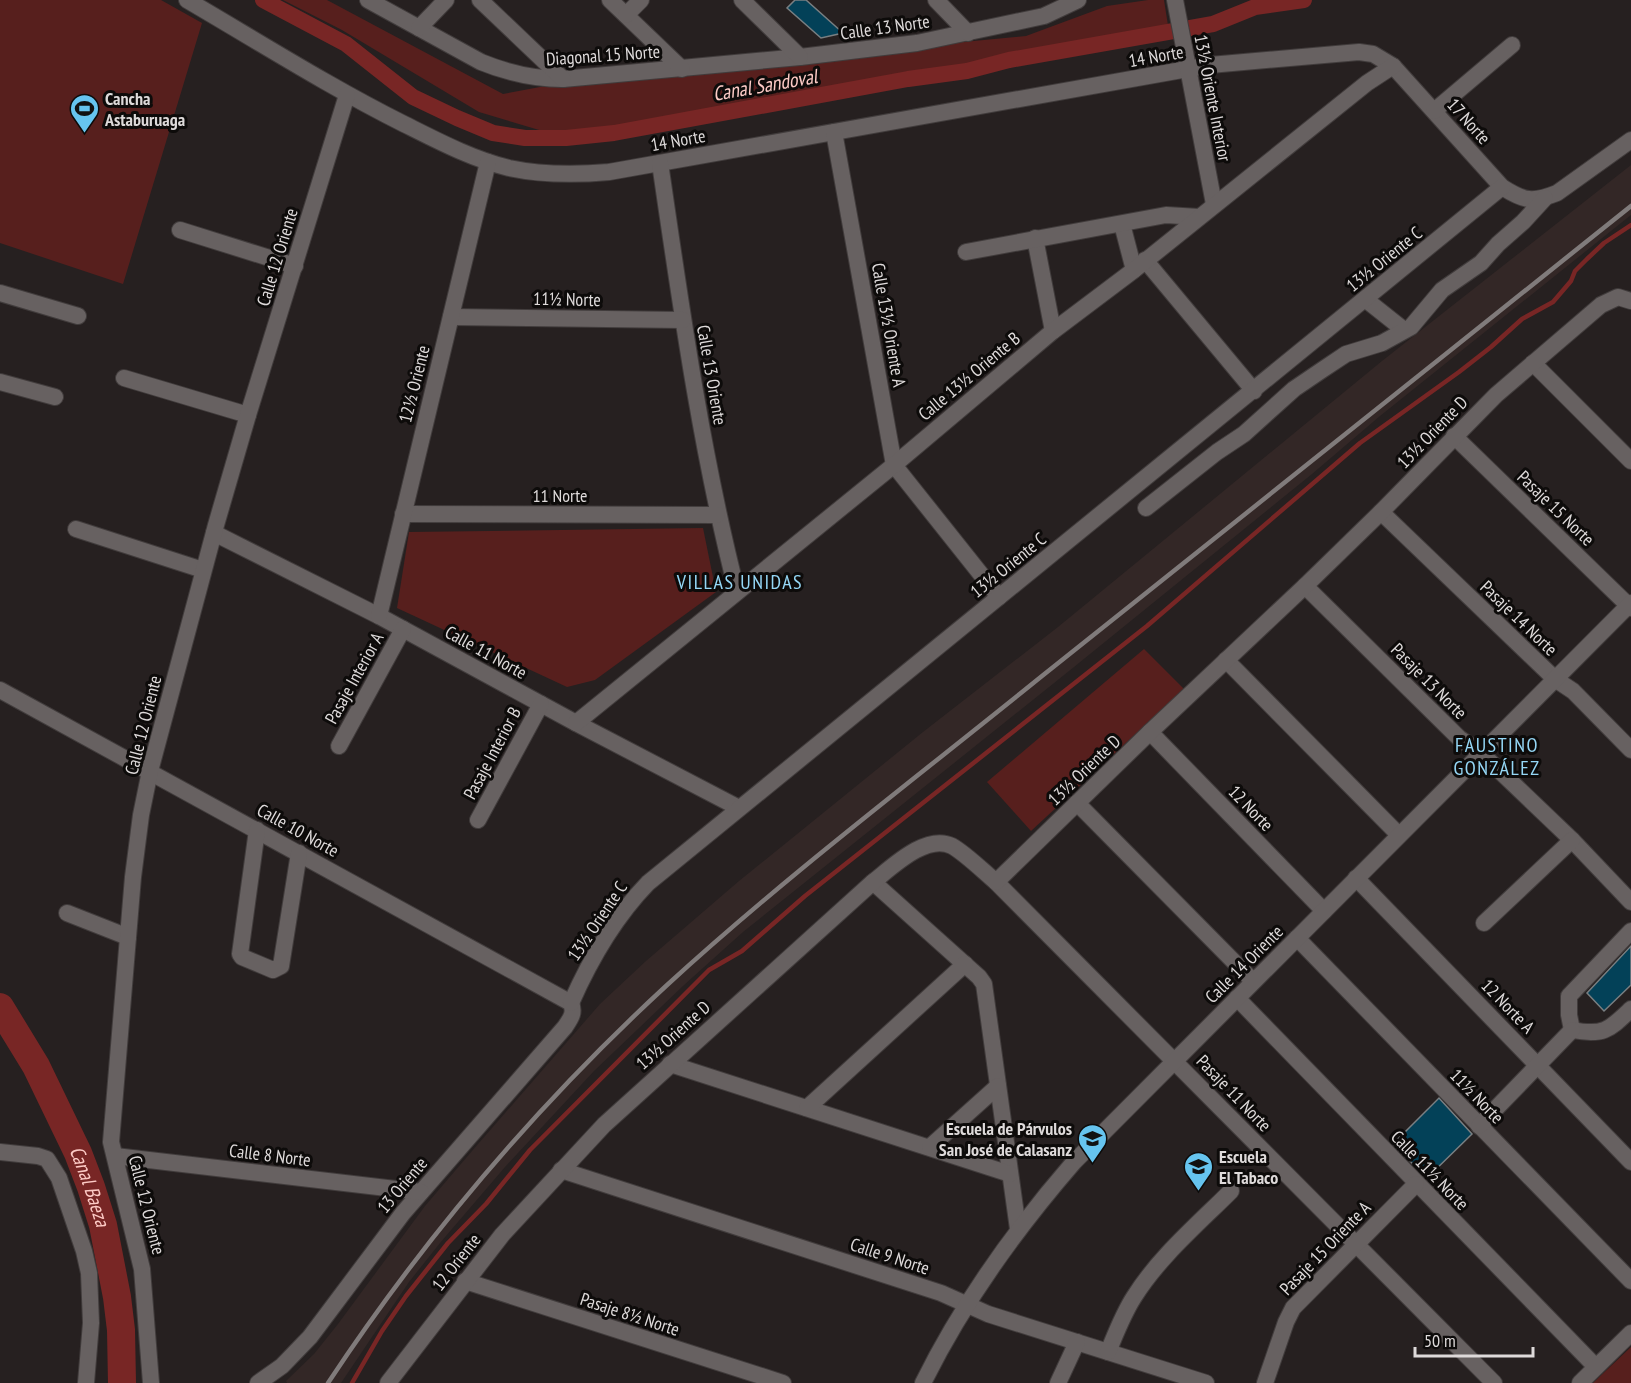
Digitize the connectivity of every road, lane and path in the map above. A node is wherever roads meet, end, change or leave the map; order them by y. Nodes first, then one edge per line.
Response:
1 (187, 0) edge
2 (368, 0) edge
3 (446, 0) edge
4 (480, 0) edge
5 (610, 0) edge
6 (641, 0) edge
7 (742, 0) edge
8 (936, 0) edge
9 (1175, 0) edge
10 (1069, 2) edge
11 (626, 15) junction
12 (419, 28) junction
13 (968, 33) junction
14 (1512, 45) dead end
15 (800, 57) junction
16 (1393, 66) junction
17 (682, 69) junction
18 (1190, 70) junction
19 (563, 80) junction
20 (347, 95) junction
21 (1434, 111) junction
22 (834, 132) junction
23 (1631, 140) edge
24 (488, 162) junction
25 (660, 163) junction
26 (1502, 187) junction
27 (1545, 198) junction
28 (1214, 204) junction
29 (1199, 217) junction
30 (1122, 224) junction
31 (180, 230) dead end
32 (1035, 238) junction
33 (966, 252) dead end
34 (1139, 265) junction
35 (295, 266) junction
36 (0, 293) edge
37 (1365, 299) junction
38 (1624, 299) edge
39 (78, 316) dead end
40 (451, 317) junction
41 (682, 320) junction
42 (1404, 330) junction
43 (1053, 331) junction
44 (1533, 363) junction
45 (124, 378) dead end
46 (0, 382) edge
47 (1254, 391) junction
48 (55, 397) dead end
49 (248, 414) junction
50 (1454, 436) junction
51 (1631, 461) edge
52 (894, 465) junction
53 (1146, 508) dead end
54 (1382, 512) junction
55 (403, 514) junction
56 (717, 515) junction
57 (76, 529) dead end
58 (214, 533) junction
59 (203, 570) junction
60 (1305, 586) junction
61 (737, 592) junction
62 (999, 597) junction
63 (1630, 605) edge
64 (379, 616) junction
65 (403, 629) junction
66 (1226, 660) junction
67 (1555, 679) junction
68 (0, 690) edge
69 (541, 704) junction
70 (576, 723) junction
71 (1150, 732) junction
72 (339, 746) dead end
73 (1631, 750) edge
74 (1480, 753) junction
75 (150, 771) junction
76 (1077, 804) junction
77 (739, 808) junction
78 (478, 820) dead end
79 (257, 830) junction
80 (1399, 835) junction
81 (1572, 840) junction
82 (299, 853) junction
83 (1356, 879) junction
84 (873, 882) junction
85 (996, 882) junction
86 (1631, 902) edge
87 (1324, 911) junction
88 (67, 914) dead end
89 (1484, 923) dead end
90 (1631, 931) edge
91 (128, 937) junction
92 (1297, 938) junction
93 (965, 964) junction
94 (1253, 981) junction
95 (1237, 998) junction
96 (572, 1006) junction
97 (1631, 1010) edge
98 (1572, 1030) junction
99 (1175, 1060) junction
100 (670, 1064) junction
101 (1539, 1066) junction
102 (998, 1086) junction
103 (807, 1108) junction
104 (1479, 1126) junction
105 (930, 1148) junction
106 (0, 1152) edge
107 (115, 1156) junction
108 (1631, 1162) edge
109 (561, 1170) junction
110 (1010, 1173) junction
111 (1416, 1184) junction
112 (1232, 1191) dead end
113 (421, 1192) junction
114 (1018, 1229) junction
115 (1356, 1244) junction
116 (465, 1281) junction
117 (1631, 1281) edge
118 (967, 1304) junction
119 (1631, 1333) edge
120 (1077, 1342) junction
121 (1108, 1352) junction
122 (1596, 1368) junction
123 (391, 1382) edge
124 (86, 1383) edge
125 (151, 1383) edge
126 (258, 1383) edge
127 (783, 1383) edge
128 (923, 1383) edge
129 (1058, 1383) edge
130 (1206, 1383) edge
131 (1265, 1383) edge
132 (1494, 1383) edge
133 (1580, 1383) edge

1 - 20 street, 14 Norte
2 - 12 street, Diagonal 15 Norte
3 - 12 street
4 - 19 street
5 - 11 street
6 - 11 street
7 - 15 street
8 - 13 street
9 - 18 street, 13½ Oriente Interior
10 - 13 street, Calle 13 Norte
11 - 17 street
12 - 19 street, Diagonal 15 Norte
13 - 15 street, Calle 13 Norte
14 - 21 street
15 - 17 street, Diagonal 15 Norte
16 - 18 street, 14 Norte
16 - 21 street, 17 Norte
16 - 28 street, Calle 13½ Oriente B
17 - 19 street, Diagonal 15 Norte
18 - 22 street, 14 Norte
18 - 28 street, 13½ Oriente Interior
20 - 24 street, 14 Norte
20 - 35 street, Calle 12 Oriente
21 - 26 street, 17 Norte
22 - 25 street, 14 Norte
22 - 52 street, Calle 13½ Oriente A
23 - 27 street
24 - 25 street, 14 Norte
24 - 40 street, 12½ Oriente
25 - 41 street, Calle 13 Oriente
26 - 27 street, 17 Norte
26 - 37 street, 13½ Oriente C
27 - 42 street
28 - 29 street, Calle 13½ Oriente B
29 - 30 street
29 - 34 street, Calle 13½ Oriente B
30 - 32 street
30 - 34 street
31 - 35 street
32 - 33 street
32 - 43 street
34 - 43 street, Calle 13½ Oriente B
34 - 47 street
35 - 49 street, Calle 12 Oriente
36 - 39 street
37 - 42 street
37 - 47 street, 13½ Oriente C
38 - 44 street, 13½ Oriente D
40 - 41 street, 11½ Norte
40 - 55 street, 12½ Oriente
41 - 56 street, Calle 13 Oriente
42 - 53 street
43 - 52 street, Calle 13½ Oriente B
44 - 50 street, 13½ Oriente D
44 - 51 street
45 - 49 street
46 - 48 street
47 - 62 street, 13½ Oriente C
49 - 58 street, Calle 12 Oriente
50 - 54 street, 13½ Oriente D
50 - 63 street, Pasaje 15 Norte
52 - 61 street, Calle 13½ Oriente B
52 - 62 street, Calle 13½ Oriente A
54 - 60 street, 13½ Oriente D
54 - 67 street, Pasaje 14 Norte
55 - 56 street, 11 Norte
55 - 64 street, 12½ Oriente
56 - 61 street, Calle 13 Oriente
57 - 59 street
58 - 59 street, Calle 12 Oriente
58 - 64 street, Calle 11 Norte
59 - 75 street, Calle 12 Oriente
60 - 66 street, 13½ Oriente D
60 - 74 street, Pasaje 13 Norte
61 - 70 street, Calle 13½ Oriente B
62 - 77 street, 13½ Oriente C
63 - 67 street, Calle 14 Oriente
64 - 65 street, Calle 11 Norte
65 - 69 street, Calle 11 Norte
65 - 72 street, Pasaje Interior A
66 - 71 street, 13½ Oriente D
66 - 80 street
67 - 73 street, Pasaje 14 Norte
67 - 74 street, Calle 14 Oriente
68 - 75 street, Calle 10 Norte
69 - 70 street, Calle 11 Norte
69 - 78 street, Pasaje Interior B
70 - 77 street, Calle 11 Norte
71 - 76 street, 13½ Oriente D
71 - 87 street, 12 Norte
74 - 80 street, Calle 14 Oriente
74 - 81 street, Pasaje 13 Norte
75 - 79 street, Calle 10 Norte
75 - 91 street, Calle 12 Oriente
76 - 85 street, 13½ Oriente D
76 - 94 street
77 - 96 street, 13½ Oriente C
79 - 82 street, Calle 10 Norte
79 - 82 street
80 - 83 street, Calle 14 Oriente
81 - 86 street, Pasaje 13 Norte
81 - 89 street
82 - 96 street, Calle 10 Norte
83 - 87 street, Calle 14 Oriente
83 - 101 street, 12 Norte A
84 - 85 street, 13½ Oriente D
84 - 93 street
84 - 100 street, 13½ Oriente D
85 - 99 street, Pasaje 11 Norte
87 - 92 street, Calle 14 Oriente
88 - 91 street
90 - 98 street
91 - 107 street, Calle 12 Oriente
92 - 94 street, Calle 14 Oriente
92 - 104 street, 11½ Norte
93 - 102 street
93 - 103 street
94 - 95 street, Calle 14 Oriente
95 - 99 street, Calle 14 Oriente
95 - 111 street, Calle 11½ Norte
96 - 113 street, 13 Oriente
97 - 98 street
98 - 101 street
99 - 114 street, Calle 14 Oriente
99 - 115 street, Pasaje 11 Norte
100 - 103 street
100 - 109 street, 13½ Oriente D
101 - 104 street
101 - 108 street, 12 Norte A
102 - 105 street
102 - 110 street
103 - 105 street
104 - 117 street, 11½ Norte
105 - 110 street
106 - 124 street
107 - 113 street, Calle 8 Norte
107 - 125 street, Calle 12 Oriente
109 - 116 street, 12 Oriente
109 - 118 street, Calle 9 Norte
110 - 114 street
111 - 115 street, Pasaje 15 Oriente A
111 - 122 street, Calle 11½ Norte
112 - 121 street
113 - 126 street, 13 Oriente
114 - 118 street, Calle 14 Oriente
115 - 131 street, Pasaje 15 Oriente A
115 - 132 street, Pasaje 11 Norte
116 - 123 street, 12 Oriente
116 - 127 street, Pasaje 8½ Norte
118 - 120 street, Calle 9 Norte
118 - 128 street, Calle 14 Oriente
119 - 122 street
120 - 121 street, Calle 9 Norte
120 - 129 street
121 - 130 street, Calle 9 Norte
122 - 133 street

